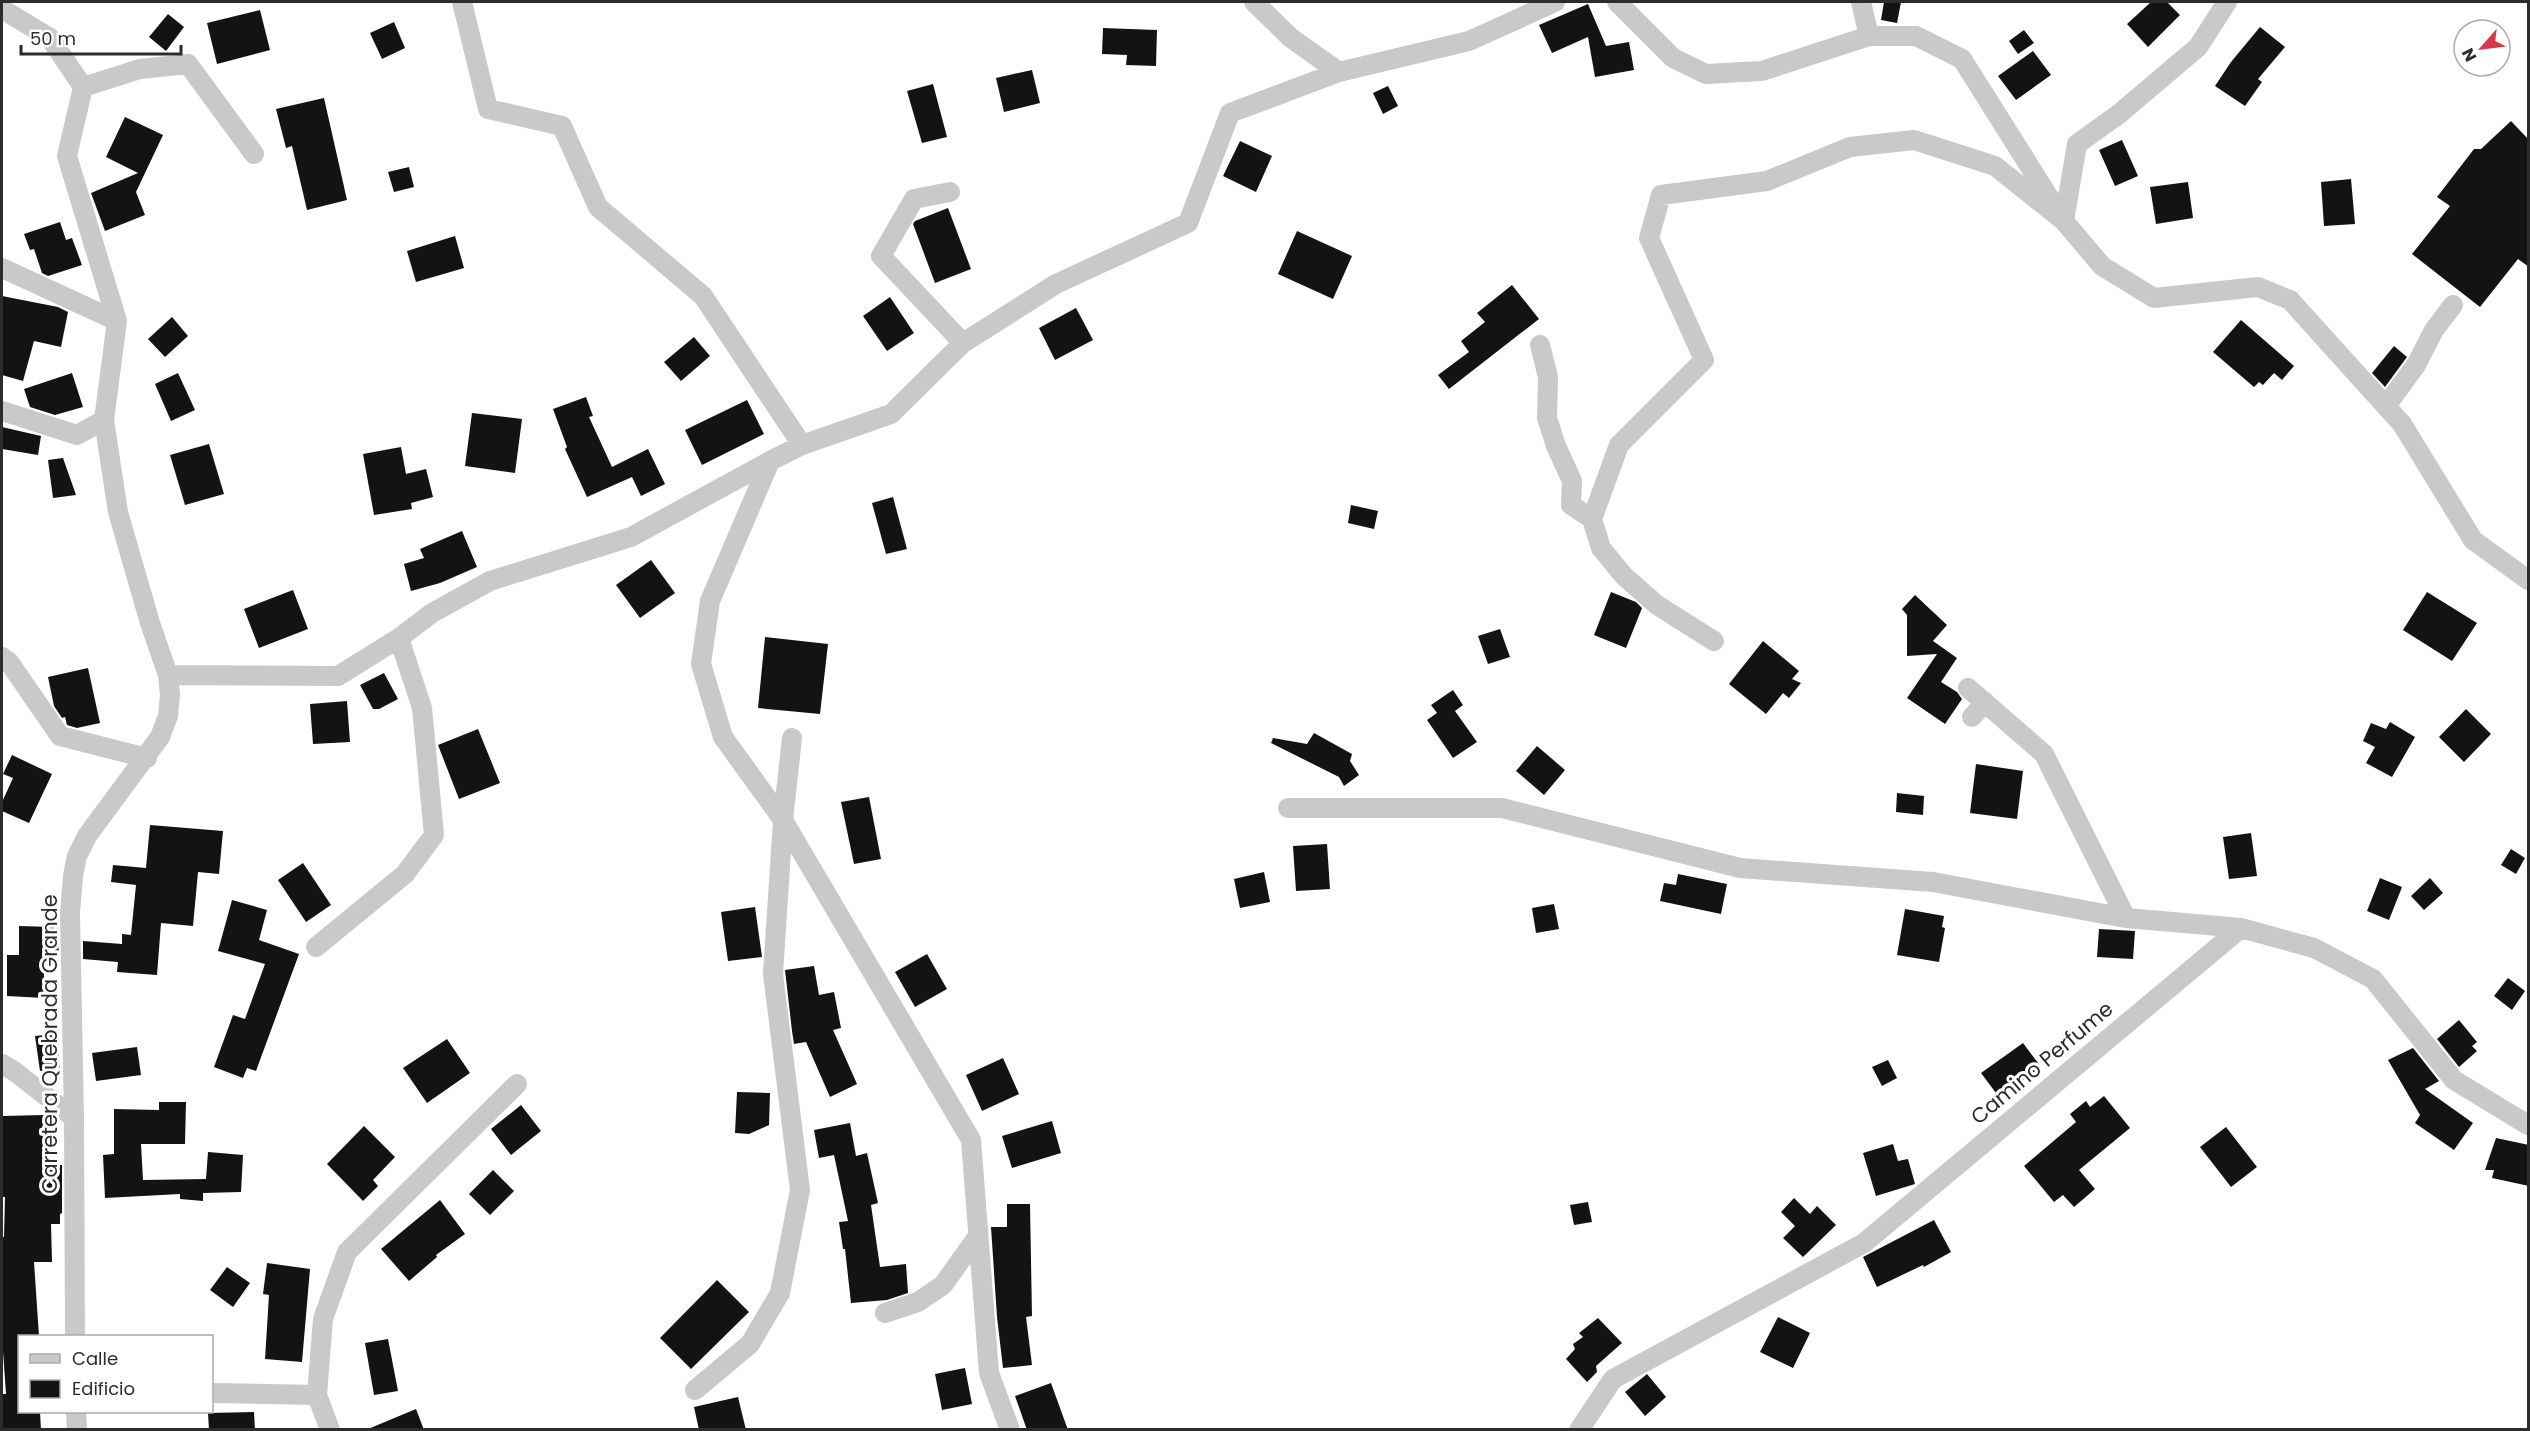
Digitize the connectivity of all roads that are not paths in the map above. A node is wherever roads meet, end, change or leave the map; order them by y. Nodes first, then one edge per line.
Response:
1 (462, 2) edge
2 (1254, 2) edge
3 (1555, 2) edge
4 (1617, 2) edge
5 (1861, 2) edge
6 (2227, 2) edge
7 (2, 9) edge
8 (1869, 36) junction
9 (1339, 72) junction
10 (83, 87) junction
11 (254, 154) dead end
12 (950, 192) dead end
13 (2064, 221) junction
14 (2, 268) edge
15 (2453, 305) dead end
16 (117, 321) junction
17 (963, 343) junction
18 (1540, 345) dead end
19 (2386, 406) junction
20 (2, 411) edge
21 (104, 420) junction
22 (802, 446) junction
23 (770, 461) junction
24 (1592, 519) junction
25 (2529, 580) edge
26 (399, 638) junction
27 (1714, 641) dead end
28 (2, 657) edge
29 (168, 675) junction
30 (1968, 688) dead end
31 (1985, 702) junction
32 (1972, 717) dead end
33 (792, 738) dead end
34 (147, 758) junction
35 (1288, 807) dead end
36 (783, 820) junction
37 (2126, 918) junction
38 (2241, 928) junction
39 (316, 947) dead end
40 (2, 1064) edge
41 (517, 1084) dead end
42 (74, 1118) junction
43 (2529, 1125) edge
44 (978, 1236) junction
45 (885, 1313) dead end
46 (75, 1335) edge
47 (695, 1390) dead end
48 (213, 1393) edge
49 (316, 1395) junction
50 (76, 1413) edge
51 (77, 1430) edge
52 (330, 1430) edge
53 (1010, 1430) edge
54 (1579, 1430) edge

1 - 22 street
2 - 9 street
3 - 9 street
4 - 8 street
5 - 8 street
6 - 13 street
7 - 10 street
8 - 13 street
9 - 17 street
10 - 11 street
10 - 16 street, Carretera Quebrada Grande
12 - 17 street
13 - 19 street
13 - 24 street
14 - 16 street
15 - 19 street
16 - 21 street, Carretera Quebrada Grande
17 - 22 street
18 - 24 street
19 - 25 street
20 - 21 street
21 - 29 street, Carretera Quebrada Grande
22 - 23 street
23 - 26 street
23 - 36 street
24 - 27 street
26 - 29 street
26 - 39 street
28 - 34 street
29 - 34 street, Carretera Quebrada Grande
30 - 31 street
31 - 32 street
31 - 37 street
33 - 36 street
34 - 42 street, Carretera Quebrada Grande
35 - 37 street
36 - 44 street
36 - 47 street
37 - 38 street
38 - 43 street
38 - 54 street, Camino Perfume
40 - 42 street
41 - 49 street
42 - 46 street, Carretera Quebrada Grande
44 - 45 street
44 - 53 street
48 - 49 street
49 - 52 street
50 - 51 street

